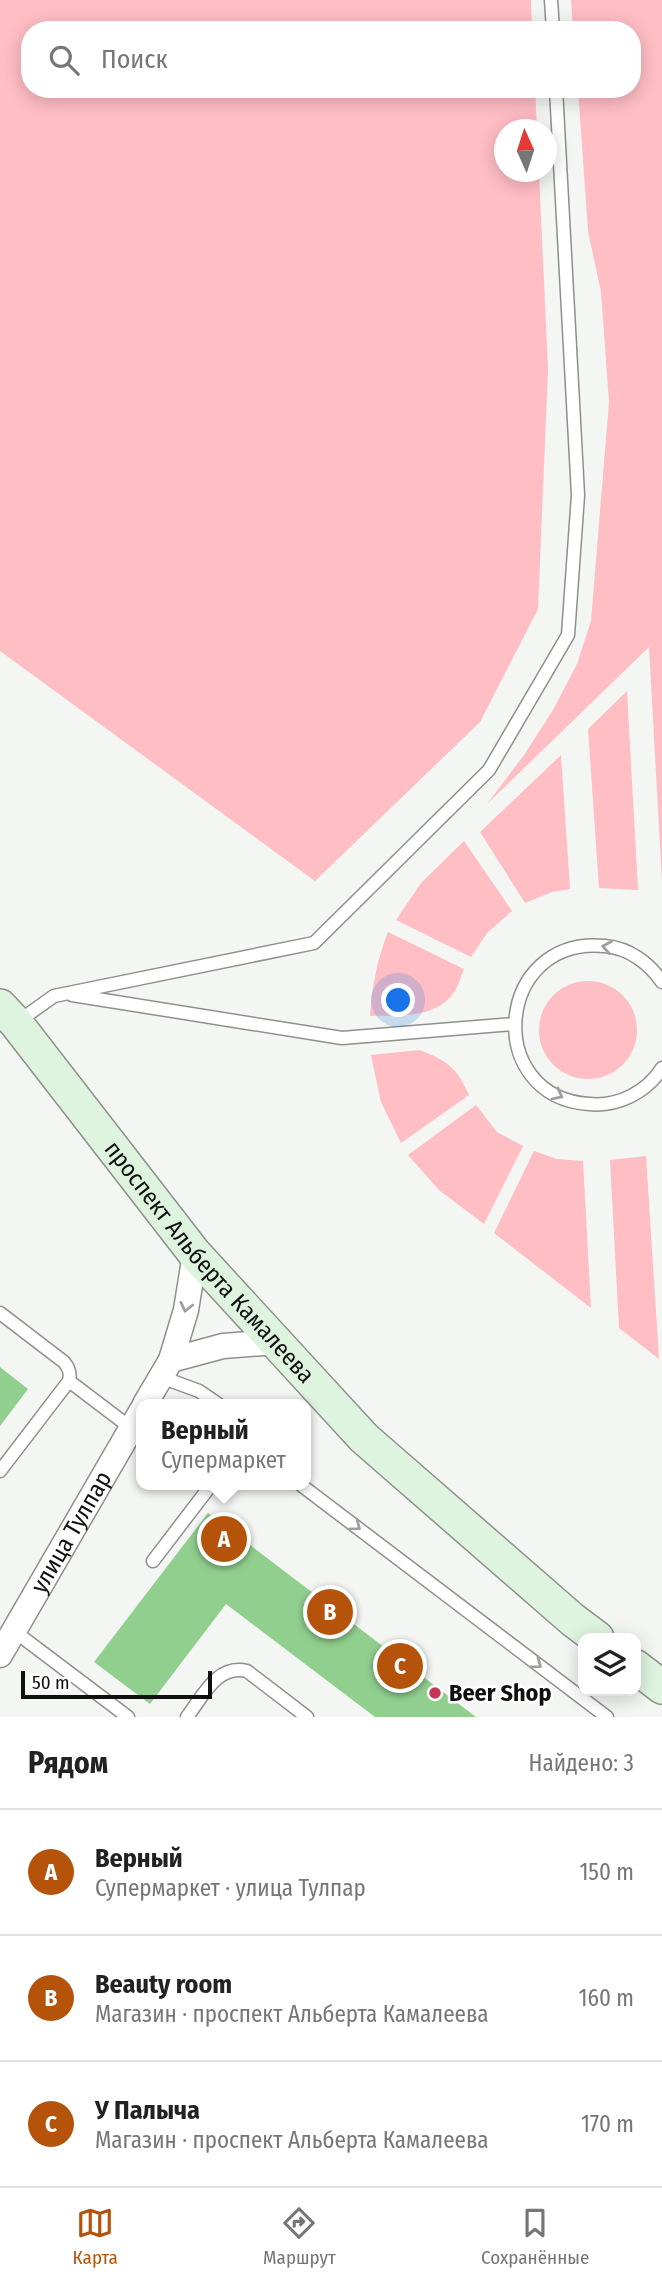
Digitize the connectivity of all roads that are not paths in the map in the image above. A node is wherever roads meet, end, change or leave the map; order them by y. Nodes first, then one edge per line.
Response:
1 (551, 0) edge
2 (552, 21) edge
3 (556, 98) edge
4 (662, 982) edge
5 (65, 994) junction
6 (8, 1014) edge
7 (514, 1024) junction
8 (662, 1068) edge
9 (195, 1254) junction
10 (0, 1313) edge
11 (276, 1342) junction
12 (166, 1368) junction
13 (69, 1381) junction
14 (148, 1399) edge
15 (211, 1399) edge
16 (136, 1419) edge
17 (0, 1471) edge
18 (207, 1490) edge
19 (308, 1490) edge
20 (153, 1561) dead end
21 (14, 1631) junction
22 (590, 1633) edge
23 (0, 1655) edge
24 (641, 1672) edge
25 (662, 1687) edge
26 (128, 1717) edge
27 (187, 1717) edge
28 (307, 1717) edge
29 (607, 1717) edge

1 - 2 lane
3 - 5 lane
4 -> 7 lane
5 - 6 lane
5 - 7 lane
6 - 9 main road, проспект Альберта Камалеева
7 -> 8 lane
9 - 11 main road, проспект Альберта Камалеева
9 -> 12 street
10 - 13 lane
11 - 12 street
11 - 22 main road, проспект Альберта Камалеева
12 - 14 street
12 - 15 lane
13 - 16 lane
13 - 17 lane
16 - 21 street, улица Тулпар
18 - 20 lane
19 -> 29 lane
21 - 23 street, улица Тулпар
21 - 26 lane
24 - 25 main road
27 - 28 lane

